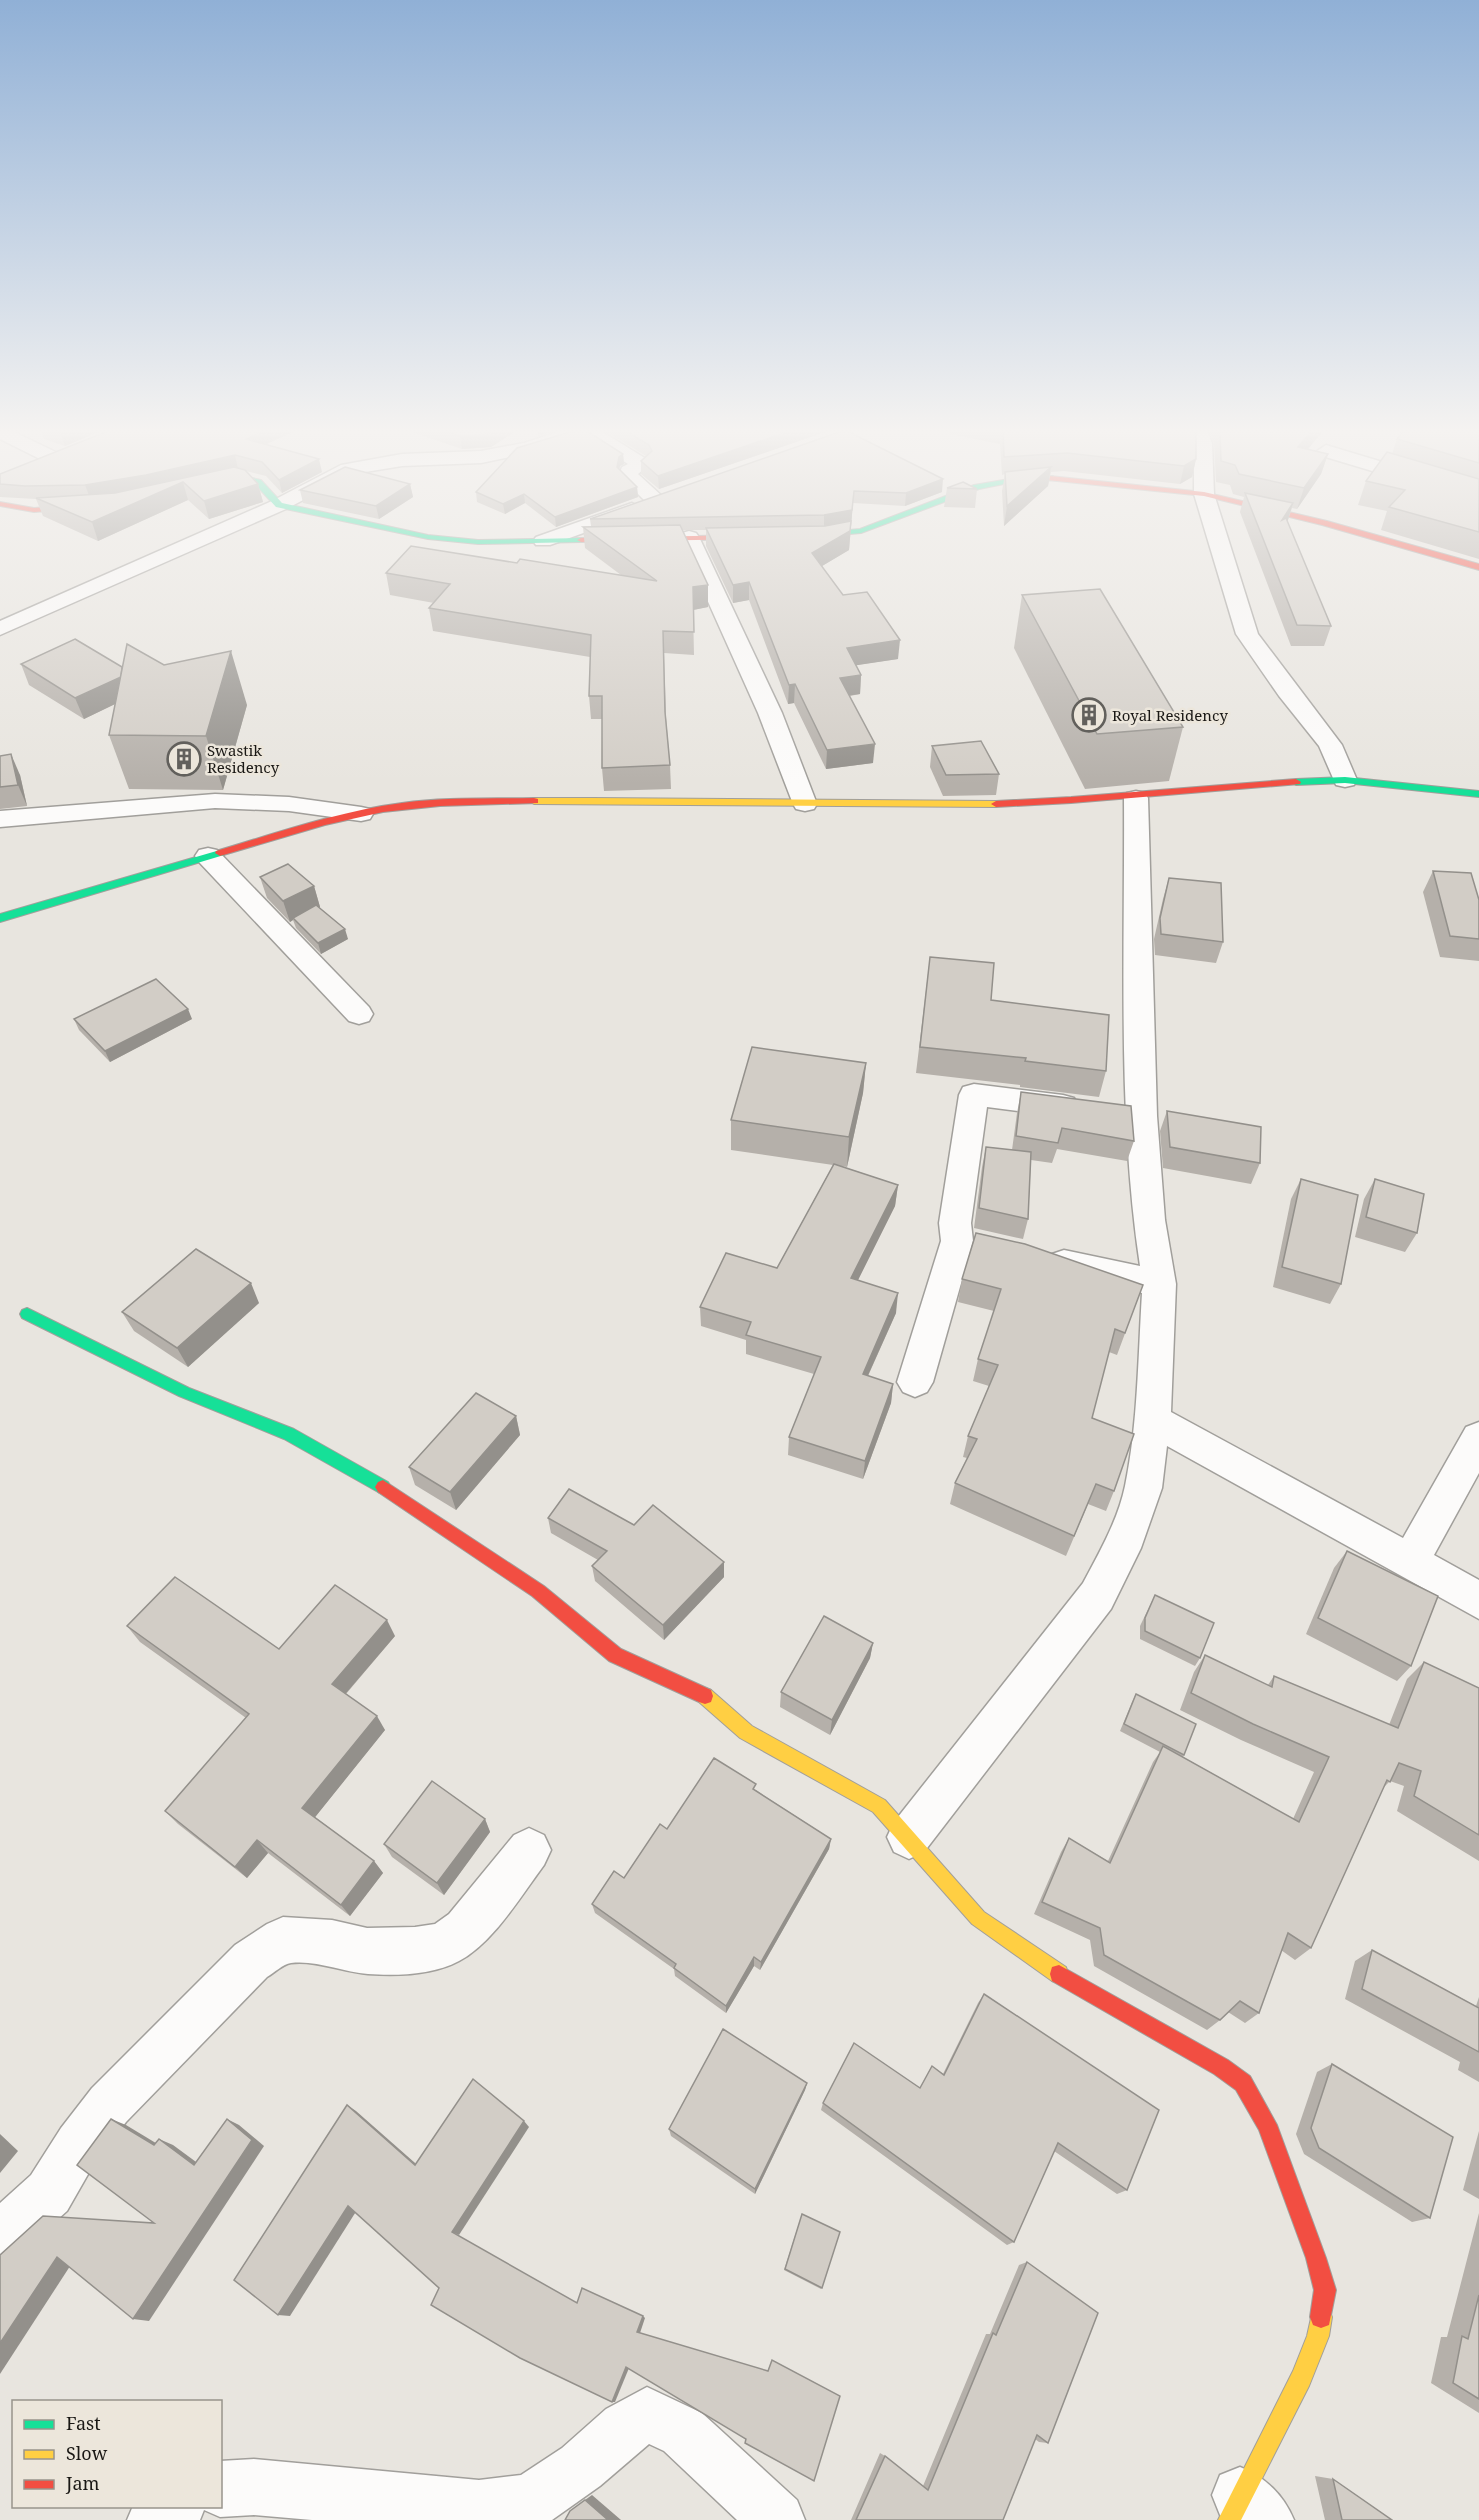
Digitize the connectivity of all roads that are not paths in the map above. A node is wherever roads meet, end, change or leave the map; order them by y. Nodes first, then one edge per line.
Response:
1 (181, 549) edge
2 (695, 549) edge
3 (1221, 549) edge
4 (1414, 549) edge
5 (1479, 567) edge
6 (0, 629) edge
7 (1345, 780) junction
8 (1479, 794) edge
9 (1136, 798) junction
10 (805, 804) junction
11 (361, 814) junction
12 (0, 819) edge
13 (208, 856) junction
14 (0, 918) edge
15 (359, 1014) dead end
16 (1142, 1116) junction
17 (1032, 1255) edge
18 (1159, 1284) junction
19 (27, 1314) dead end
20 (915, 1382) dead end
21 (1153, 1420) junction
22 (1479, 1438) edge
23 (1412, 1561) junction
24 (1479, 1601) edge
25 (909, 1837) junction
26 (529, 1850) dead end
27 (0, 2237) edge
28 (222, 2489) edge
29 (175, 2508) edge
30 (1245, 2512) edge
31 (155, 2520) edge
32 (777, 2520) edge

1 - 6 street
2 - 10 street
3 - 7 street
4 - 5 street
7 - 8 street
7 - 9 street
9 - 10 street
9 - 16 street
10 - 11 street
11 - 12 street
11 - 13 street
13 - 14 street
13 - 15 street
16 - 18 street
16 - 20 street
17 - 18 street
18 - 21 street
19 - 25 street
21 - 23 street
21 - 25 street
22 - 23 street
23 - 24 street
25 - 30 street
26 - 27 street
28 - 32 street
29 - 31 street

